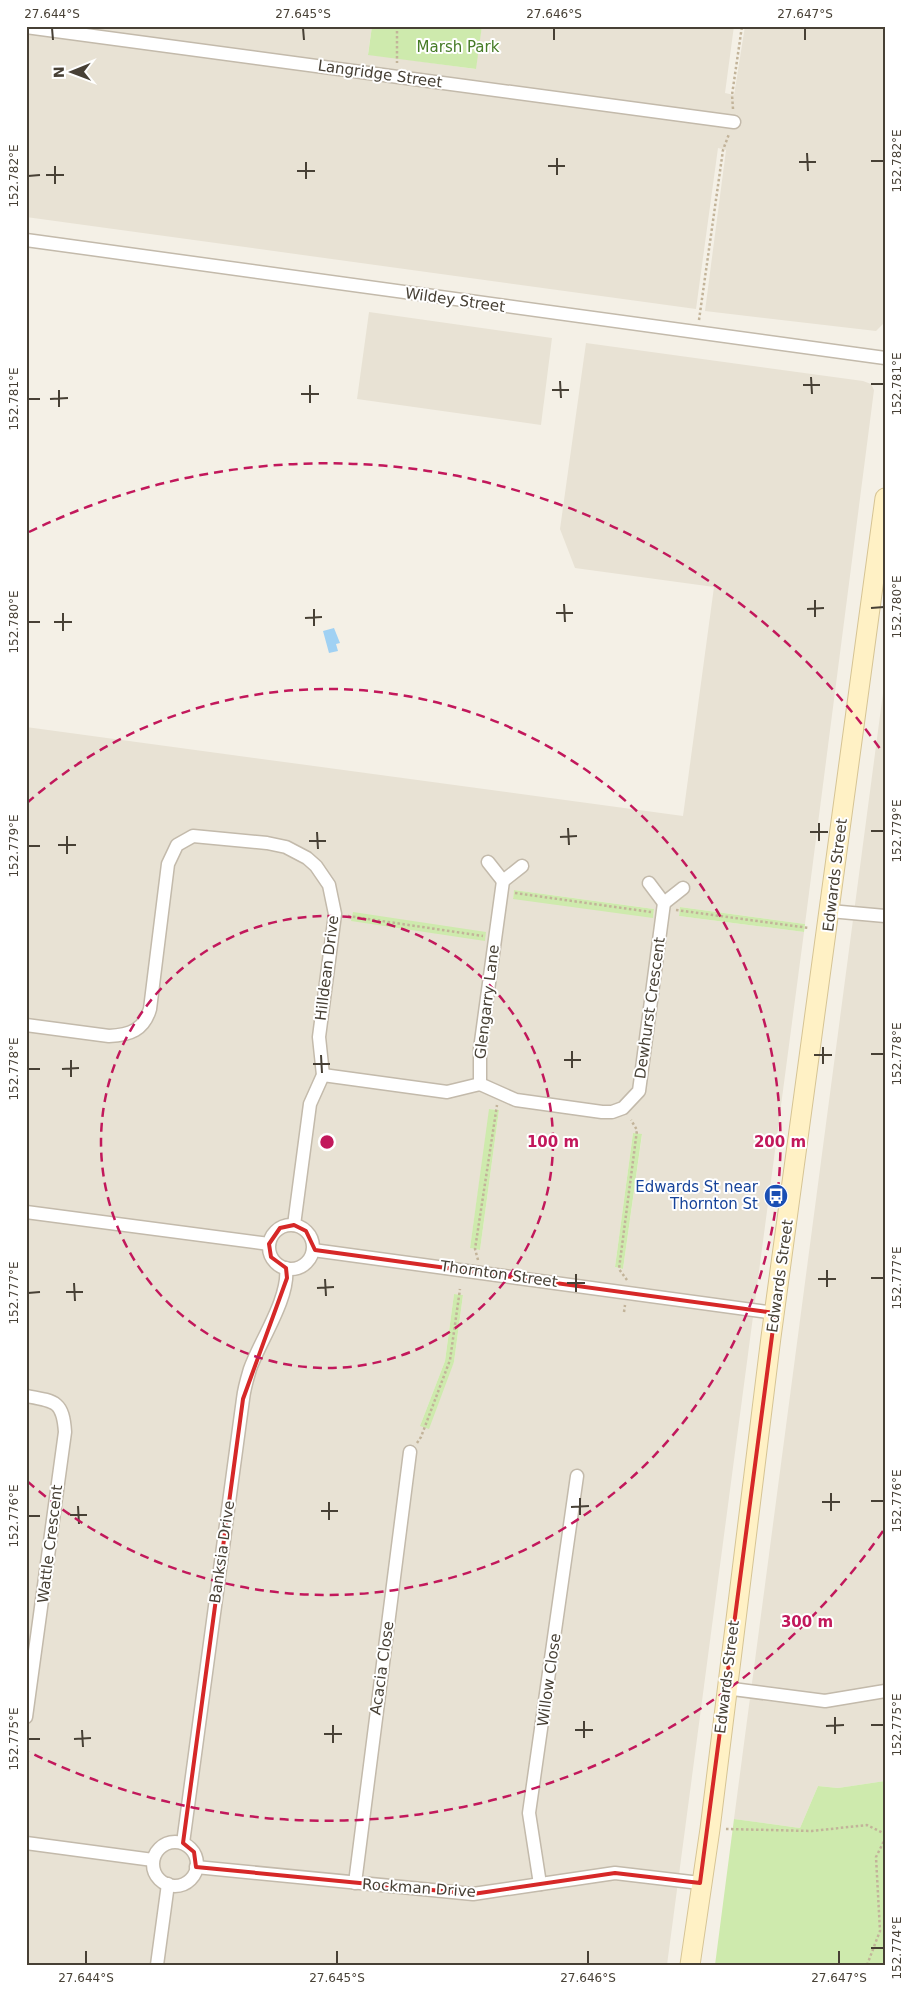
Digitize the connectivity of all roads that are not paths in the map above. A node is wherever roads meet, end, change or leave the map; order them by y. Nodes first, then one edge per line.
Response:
1 (26, 27) edge
2 (734, 122) road end
3 (26, 240) edge
4 (885, 358) edge
5 (885, 498) edge
6 (488, 862) dead end
7 (522, 866) dead end
8 (503, 881) junction
9 (649, 883) dead end
10 (683, 888) dead end
11 (664, 903) junction
12 (830, 911) junction
13 (885, 916) edge
14 (26, 1025) edge
15 (323, 1074) junction
16 (480, 1084) junction
17 (26, 1212) edge
18 (294, 1225) junction
19 (269, 1244) junction
20 (313, 1250) junction
21 (286, 1268) junction
22 (775, 1313) junction
23 (26, 1396) edge
24 (410, 1452) road end
25 (577, 1476) dead end
26 (726, 1688) junction
27 (885, 1691) edge
28 (26, 1717) edge
29 (26, 1843) edge
30 (182, 1843) junction
31 (154, 1860) junction
32 (196, 1867) junction
33 (355, 1883) junction
34 (700, 1883) junction
35 (168, 1884) junction
36 (540, 1884) junction
37 (157, 1965) edge
38 (690, 1965) edge

1 - 2 street, Langridge Street
3 - 4 street, Wildey Street
5 - 12 main road, Edwards Street
6 - 8 street
7 - 8 street
8 - 16 street, Glengarry Lane
9 - 11 street
10 - 11 street
11 - 16 street, Dewhurst Crescent
12 - 13 street
12 - 22 main road, Edwards Street
14 - 15 street, Hilldean Drive
15 - 16 street
15 - 18 street, Hilldean Drive
17 - 19 street
18 - 19 street
18 - 20 street
19 - 21 street
20 - 21 street
20 - 22 street, Thornton Street
21 - 30 street, Banksia Drive
22 - 26 main road, Edwards Street
23 - 28 street, Wattle Crescent
24 - 33 street, Acacia Close
25 - 36 street, Willow Close
26 - 27 street
26 - 34 main road, Edwards Street
29 - 31 street
30 - 31 street
30 - 32 street
31 - 35 street
32 - 33 street, Rockman Drive
32 - 35 street
33 - 36 street, Rockman Drive
34 - 36 street, Rockman Drive
34 - 38 main road, Edwards Street
35 - 37 street

